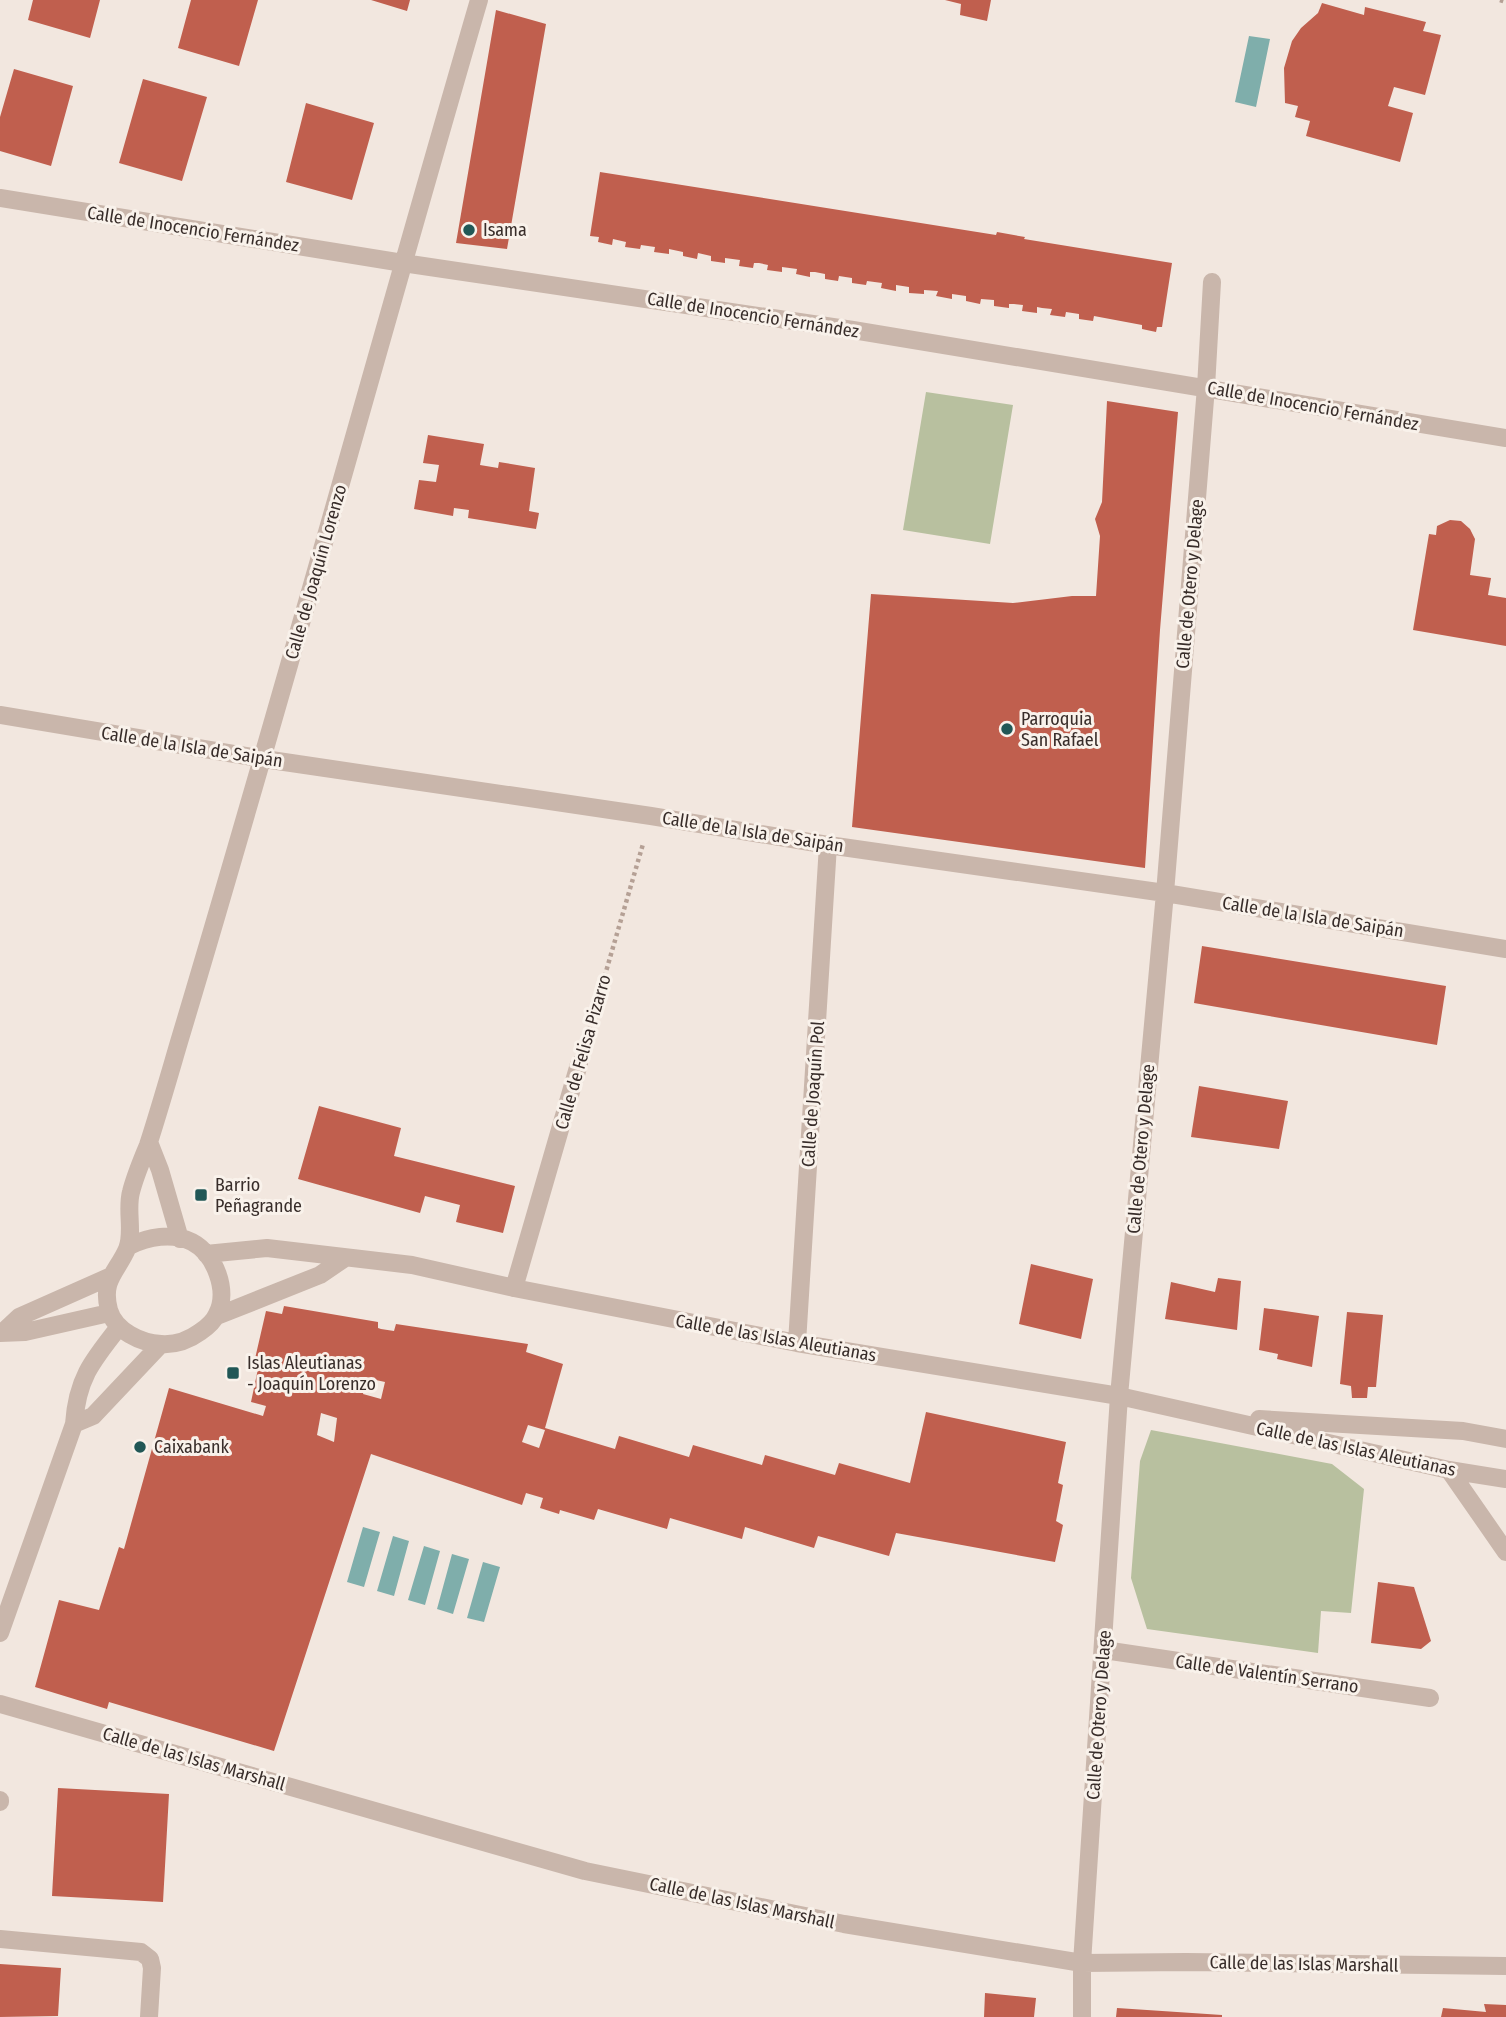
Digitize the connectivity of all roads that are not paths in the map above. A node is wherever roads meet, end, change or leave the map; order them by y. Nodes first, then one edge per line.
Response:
1 (479, 0) edge
2 (0, 198) edge
3 (403, 263) junction
4 (1212, 282) dead end
5 (1206, 387) junction
6 (1506, 438) edge
7 (0, 715) edge
8 (264, 759) junction
9 (828, 845) junction
10 (1165, 893) junction
11 (1506, 948) edge
12 (579, 1064) road end
13 (149, 1142) junction
14 (180, 1239) junction
15 (129, 1246) junction
16 (206, 1254) junction
17 (345, 1258) junction
18 (109, 1277) junction
19 (514, 1288) junction
20 (217, 1316) junction
21 (114, 1320) junction
22 (2, 1332) edge
23 (797, 1343) junction
24 (161, 1344) junction
25 (1119, 1396) junction
26 (1206, 1415) junction
27 (74, 1424) junction
28 (1506, 1439) edge
29 (1449, 1470) junction
30 (1506, 1479) edge
31 (1506, 1552) edge
32 (0, 1633) edge
33 (1104, 1650) junction
34 (1430, 1698) dead end
35 (0, 1704) edge
36 (0, 1940) edge
37 (1082, 1963) junction
38 (1506, 1966) edge
39 (149, 2017) edge
40 (1082, 2017) edge

1 - 3 street, Calle de Joaquín Lorenzo
2 - 3 street, Calle de Inocencio Fernández
3 - 5 street, Calle de Inocencio Fernández
3 - 8 street, Calle de Joaquín Lorenzo
4 - 5 street, Calle de Otero y Delage
5 - 6 street, Calle de Inocencio Fernández
5 - 10 street, Calle de Otero y Delage
7 - 8 street, Calle de la Isla de Saipán
8 - 9 street, Calle de la Isla de Saipán
8 - 13 street, Calle de Joaquín Lorenzo
9 - 10 street, Calle de la Isla de Saipán
9 - 23 street, Calle de Joaquín Pol
10 - 11 street, Calle de la Isla de Saipán
10 - 25 street, Calle de Otero y Delage
12 - 19 street, Calle de Felisa Pizarro
13 - 14 street
13 - 15 street, Calle de Joaquín Lorenzo
14 - 15 street
14 - 16 street
15 - 18 street
16 - 17 street, Calle de las Islas Aleutianas
16 - 20 street
17 - 19 street, Calle de las Islas Aleutianas
17 - 20 street
18 - 21 street
18 - 22 street
19 - 23 street, Calle de las Islas Aleutianas
20 - 24 street
21 - 22 street
21 - 24 street
21 - 27 street
23 - 25 street, Calle de las Islas Aleutianas
24 - 27 street
25 - 26 street, Calle de las Islas Aleutianas
25 - 33 street, Calle de Otero y Delage
26 - 28 street, Calle de las Islas Aleutianas
26 - 29 street, Calle de las Islas Aleutianas
27 - 32 street
29 - 30 street, Calle de las Islas Aleutianas
29 - 31 street
33 - 34 street, Calle de Valentín Serrano
33 - 37 street, Calle de Otero y Delage
35 - 37 street, Calle de las Islas Marshall
36 - 39 street
37 - 38 street, Calle de las Islas Marshall
37 - 40 street, Calle de Otero y Delage

